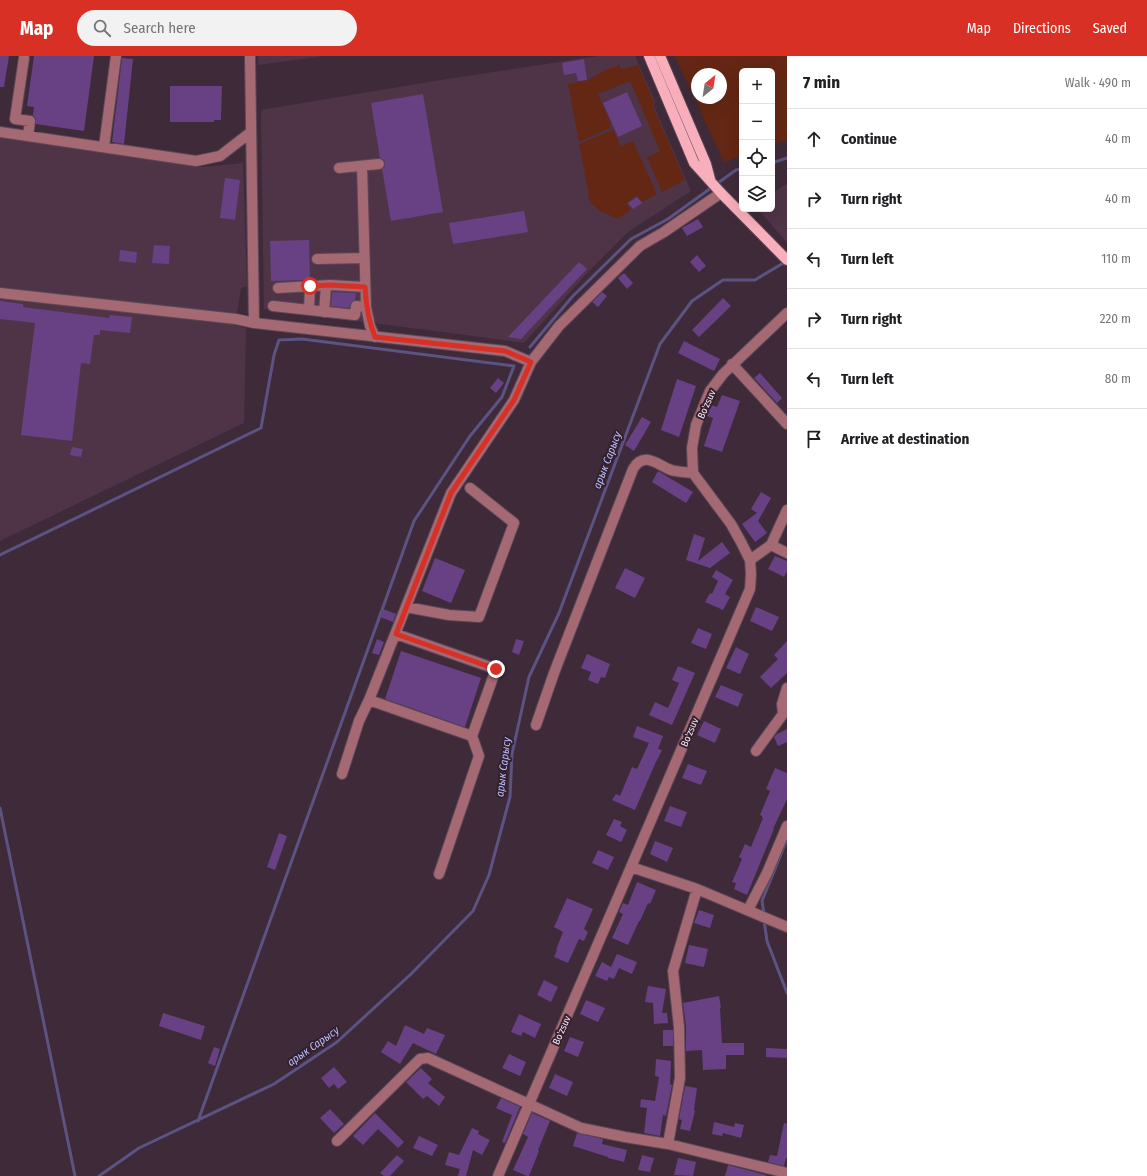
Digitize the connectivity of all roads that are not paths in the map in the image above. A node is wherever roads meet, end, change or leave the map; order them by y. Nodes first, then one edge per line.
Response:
1 (116, 56) edge
2 (250, 56) edge
3 (649, 56) edge
4 (660, 56) edge
5 (24, 58) dead end
6 (0, 132) edge
7 (251, 132) junction
8 (28, 136) junction
9 (104, 148) junction
10 (379, 164) dead end
11 (362, 166) junction
12 (339, 168) dead end
13 (715, 185) junction
14 (784, 257) edge
15 (364, 258) junction
16 (317, 259) dead end
17 (310, 286) junction
18 (326, 286) junction
19 (365, 287) junction
20 (278, 288) dead end
21 (0, 293) edge
22 (273, 306) dead end
23 (366, 307) junction
24 (309, 310) junction
25 (324, 312) junction
26 (787, 313) edge
27 (254, 323) junction
28 (375, 337) junction
29 (531, 362) junction
30 (732, 364) junction
31 (787, 424) edge
32 (693, 473) junction
33 (470, 488) dead end
34 (787, 510) edge
35 (771, 545) junction
36 (787, 553) edge
37 (750, 560) junction
38 (406, 607) junction
39 (396, 634) junction
40 (787, 688) edge
41 (369, 700) junction
42 (536, 725) dead end
43 (472, 736) junction
44 (756, 751) dead end
45 (342, 774) dead end
46 (787, 826) edge
47 (631, 867) junction
48 (439, 874) dead end
49 (697, 889) junction
50 (751, 911) junction
51 (787, 927) edge
52 (528, 1104) junction
53 (337, 1141) dead end
54 (668, 1144) junction
55 (787, 1173) edge
56 (498, 1176) edge

1 - 9 street
2 - 7 street
3 - 13 main road
4 - 13 main road
5 - 8 street
6 - 8 street
7 - 9 street
7 - 27 street
8 - 9 street
10 - 11 street
11 - 12 street
11 - 15 street
13 - 14 main road
13 - 29 street
15 - 16 street
15 - 19 street
17 - 18 street
17 - 20 street
17 - 24 street
18 - 19 street
18 - 25 street
19 - 23 street
21 - 27 street
22 - 24 street
23 - 25 street
23 - 28 street
24 - 25 street
26 - 30 street, Bo'zsuv
27 - 28 street
28 - 29 street
29 - 38 street
30 - 31 street
30 - 32 street, Bo'zsuv
32 - 37 street, Bo'zsuv
32 - 42 street
33 - 38 street
34 - 35 street
35 - 36 street
35 - 37 street
37 - 47 street, Bo'zsuv
38 - 39 street
39 - 41 street
39 - 43 street
40 - 44 street
41 - 43 street
41 - 45 street
43 - 48 street
46 - 50 street
47 - 49 street
47 - 52 street, Bo'zsuv
49 - 50 street
49 - 54 street
50 - 51 street
52 - 53 street
52 - 54 street
52 - 56 street, Bo'zsuv
54 - 55 street

